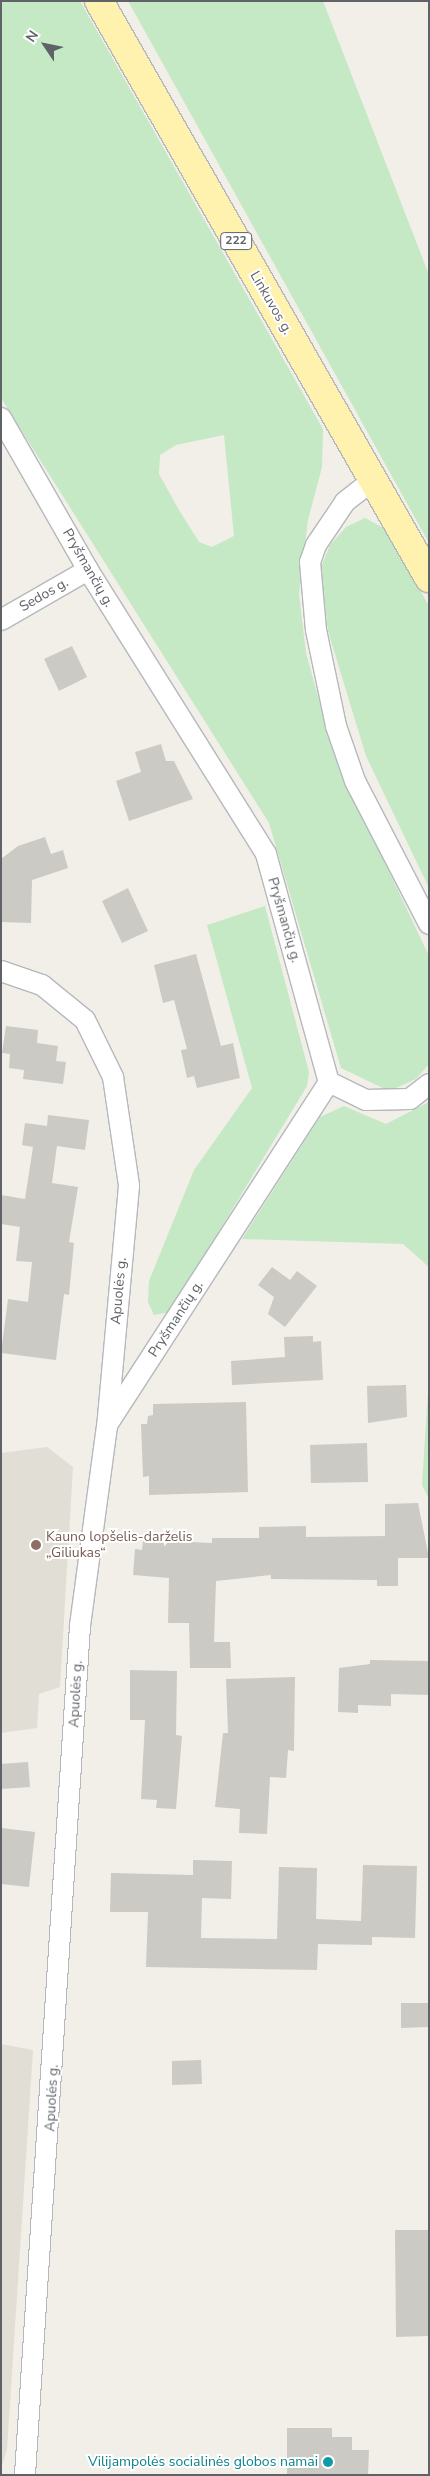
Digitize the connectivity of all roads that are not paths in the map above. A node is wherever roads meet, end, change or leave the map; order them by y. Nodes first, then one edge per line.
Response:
1 (99, 1) edge
2 (1, 418) edge
3 (373, 480) junction
4 (88, 570) junction
5 (429, 578) edge
6 (1, 620) edge
7 (429, 924) edge
8 (1, 971) edge
9 (329, 1082) junction
10 (429, 1084) edge
11 (106, 1426) junction
12 (25, 2475) edge

1 - 3 main road, Linkuvos g. / 222
2 - 4 street, Pryšmančių g.
3 - 5 main road, Linkuvos g. / 222
3 - 7 street
4 - 6 street, Sedos g.
4 - 9 street, Pryšmančių g.
8 - 11 street, Apuolės g.
9 - 10 street
9 - 11 street, Pryšmančių g.
11 - 12 street, Apuolės g.

